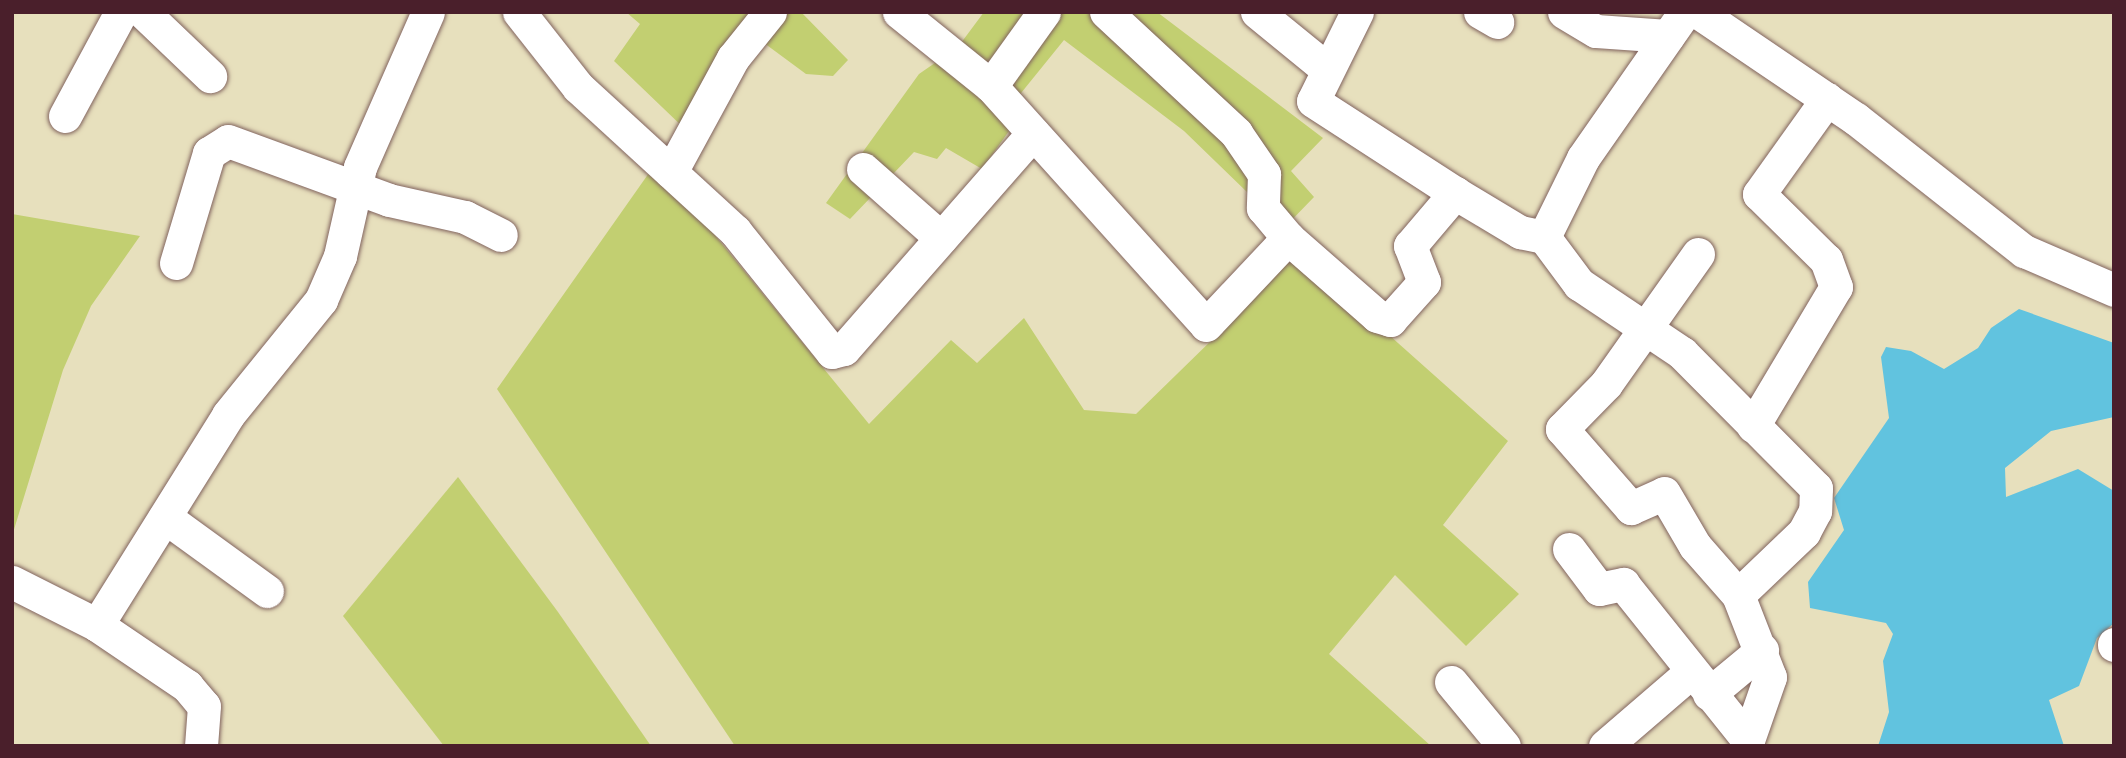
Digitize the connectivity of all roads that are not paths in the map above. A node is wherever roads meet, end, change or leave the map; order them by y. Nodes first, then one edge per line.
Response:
1 (121, 12) edge
2 (143, 12) edge
3 (428, 12) edge
4 (519, 12) edge
5 (771, 12) edge
6 (899, 12) edge
7 (1044, 12) edge
8 (1106, 12) edge
9 (1257, 12) edge
10 (1357, 12) edge
11 (1564, 12) edge
12 (1698, 12) edge
13 (1677, 24) edge
14 (1327, 69) junction
15 (210, 76) dead end
16 (991, 86) junction
17 (1827, 99) junction
18 (65, 116) dead end
19 (1033, 133) junction
20 (664, 167) junction
21 (863, 169) dead end
22 (355, 183) junction
23 (1455, 193) junction
24 (501, 235) dead end
25 (1544, 237) junction
26 (941, 238) junction
27 (1287, 238) junction
28 (1698, 254) dead end
29 (176, 263) dead end
30 (2114, 290) edge
31 (1645, 330) junction
32 (1753, 426) junction
33 (165, 517) junction
34 (1569, 549) dead end
35 (12, 582) edge
36 (267, 591) dead end
37 (1738, 595) junction
38 (97, 625) junction
39 (1762, 650) junction
40 (1451, 682) dead end
41 (1700, 683) junction
42 (1615, 743) edge
43 (1747, 743) edge
44 (201, 746) edge
45 (1504, 746) edge

1 - 18 street
2 - 15 street
3 - 22 street
4 - 20 street
5 - 20 street
6 - 16 street
7 - 16 street
8 - 27 street
9 - 14 street
10 - 14 street
11 - 13 street
12 - 17 street
13 - 25 street
14 - 23 street
16 - 19 street
17 - 30 street
17 - 32 street
19 - 26 street
19 - 27 street
20 - 26 street
21 - 26 street
22 - 24 street
22 - 29 street
22 - 33 street
23 - 25 street
23 - 27 street
25 - 31 street
28 - 31 street
31 - 32 street
31 - 37 street
32 - 37 street
33 - 36 street
33 - 38 street
34 - 41 street
35 - 38 street
37 - 39 street
38 - 44 street
39 - 41 street
39 - 43 street
40 - 45 street
41 - 42 street
41 - 43 street

